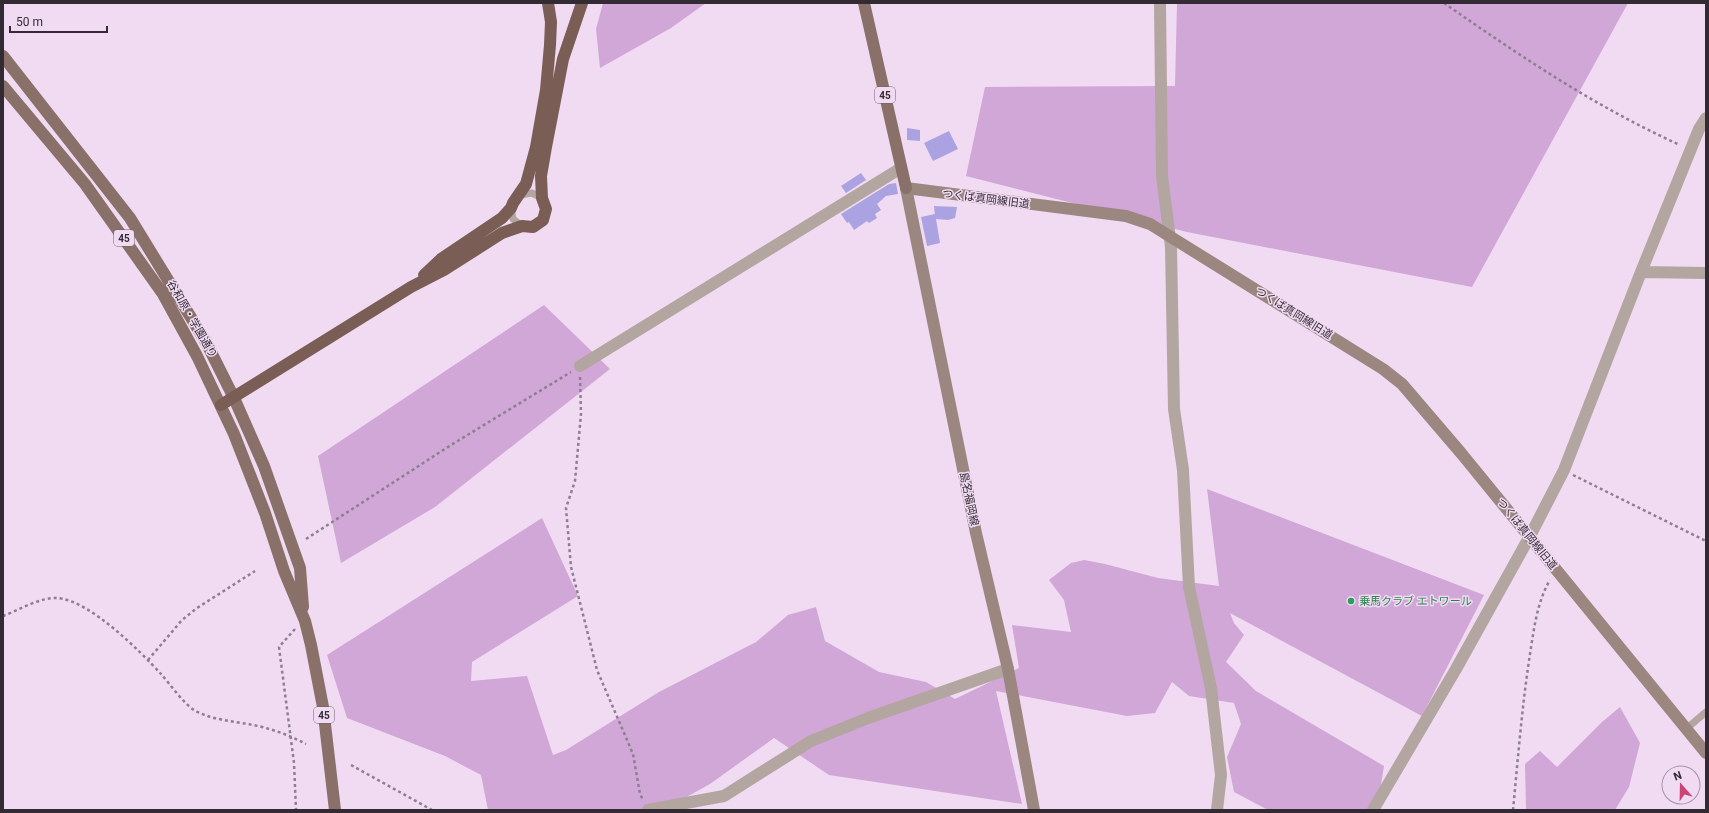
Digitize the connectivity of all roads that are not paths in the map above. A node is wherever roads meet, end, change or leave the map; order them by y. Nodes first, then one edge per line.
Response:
1 (548, 3) edge
2 (582, 3) edge
3 (864, 3) edge
4 (1160, 3) edge
5 (3, 56) edge
6 (3, 86) edge
7 (1706, 118) edge
8 (901, 168) junction
9 (906, 188) junction
10 (520, 194) junction
11 (542, 198) junction
12 (511, 208) junction
13 (522, 226) junction
14 (1168, 236) junction
15 (1640, 272) junction
16 (1706, 272) edge
17 (411, 287) junction
18 (580, 366) road end
19 (234, 398) junction
20 (221, 405) junction
21 (1530, 536) junction
22 (304, 621) junction
23 (1008, 669) junction
24 (1706, 712) edge
25 (1686, 729) junction
26 (1706, 753) edge
27 (335, 810) edge
28 (648, 810) edge
29 (1034, 810) edge
30 (1217, 810) edge
31 (1373, 810) edge

1 - 10 highway
2 - 11 highway
3 - 8 main road, 45
4 - 14 street
5 - 19 main road, 谷和原・学園通り / 45
6 - 20 main road, 谷和原・学園通り / 45
7 - 15 street
8 - 9 main road, 45
8 - 18 street
9 - 14 street, つくば真岡線旧道
9 - 23 street, 島名福岡線
10 - 11 lane
10 - 12 highway
11 - 13 highway
12 - 13 lane
12 - 17 highway
13 - 17 highway
14 - 21 street, つくば真岡線旧道
14 - 30 street
15 - 16 street
15 - 21 street
17 - 19 highway
19 - 20 highway
19 - 22 main road, 谷和原・学園通り / 45
20 - 22 main road, 谷和原・学園通り / 45
21 - 25 street, つくば真岡線旧道
21 - 31 street
22 - 27 main road, 谷和原・学園通り / 45
23 - 28 street
23 - 29 street, 島名福岡線
24 - 25 lane
25 - 26 street, つくば真岡線旧道

